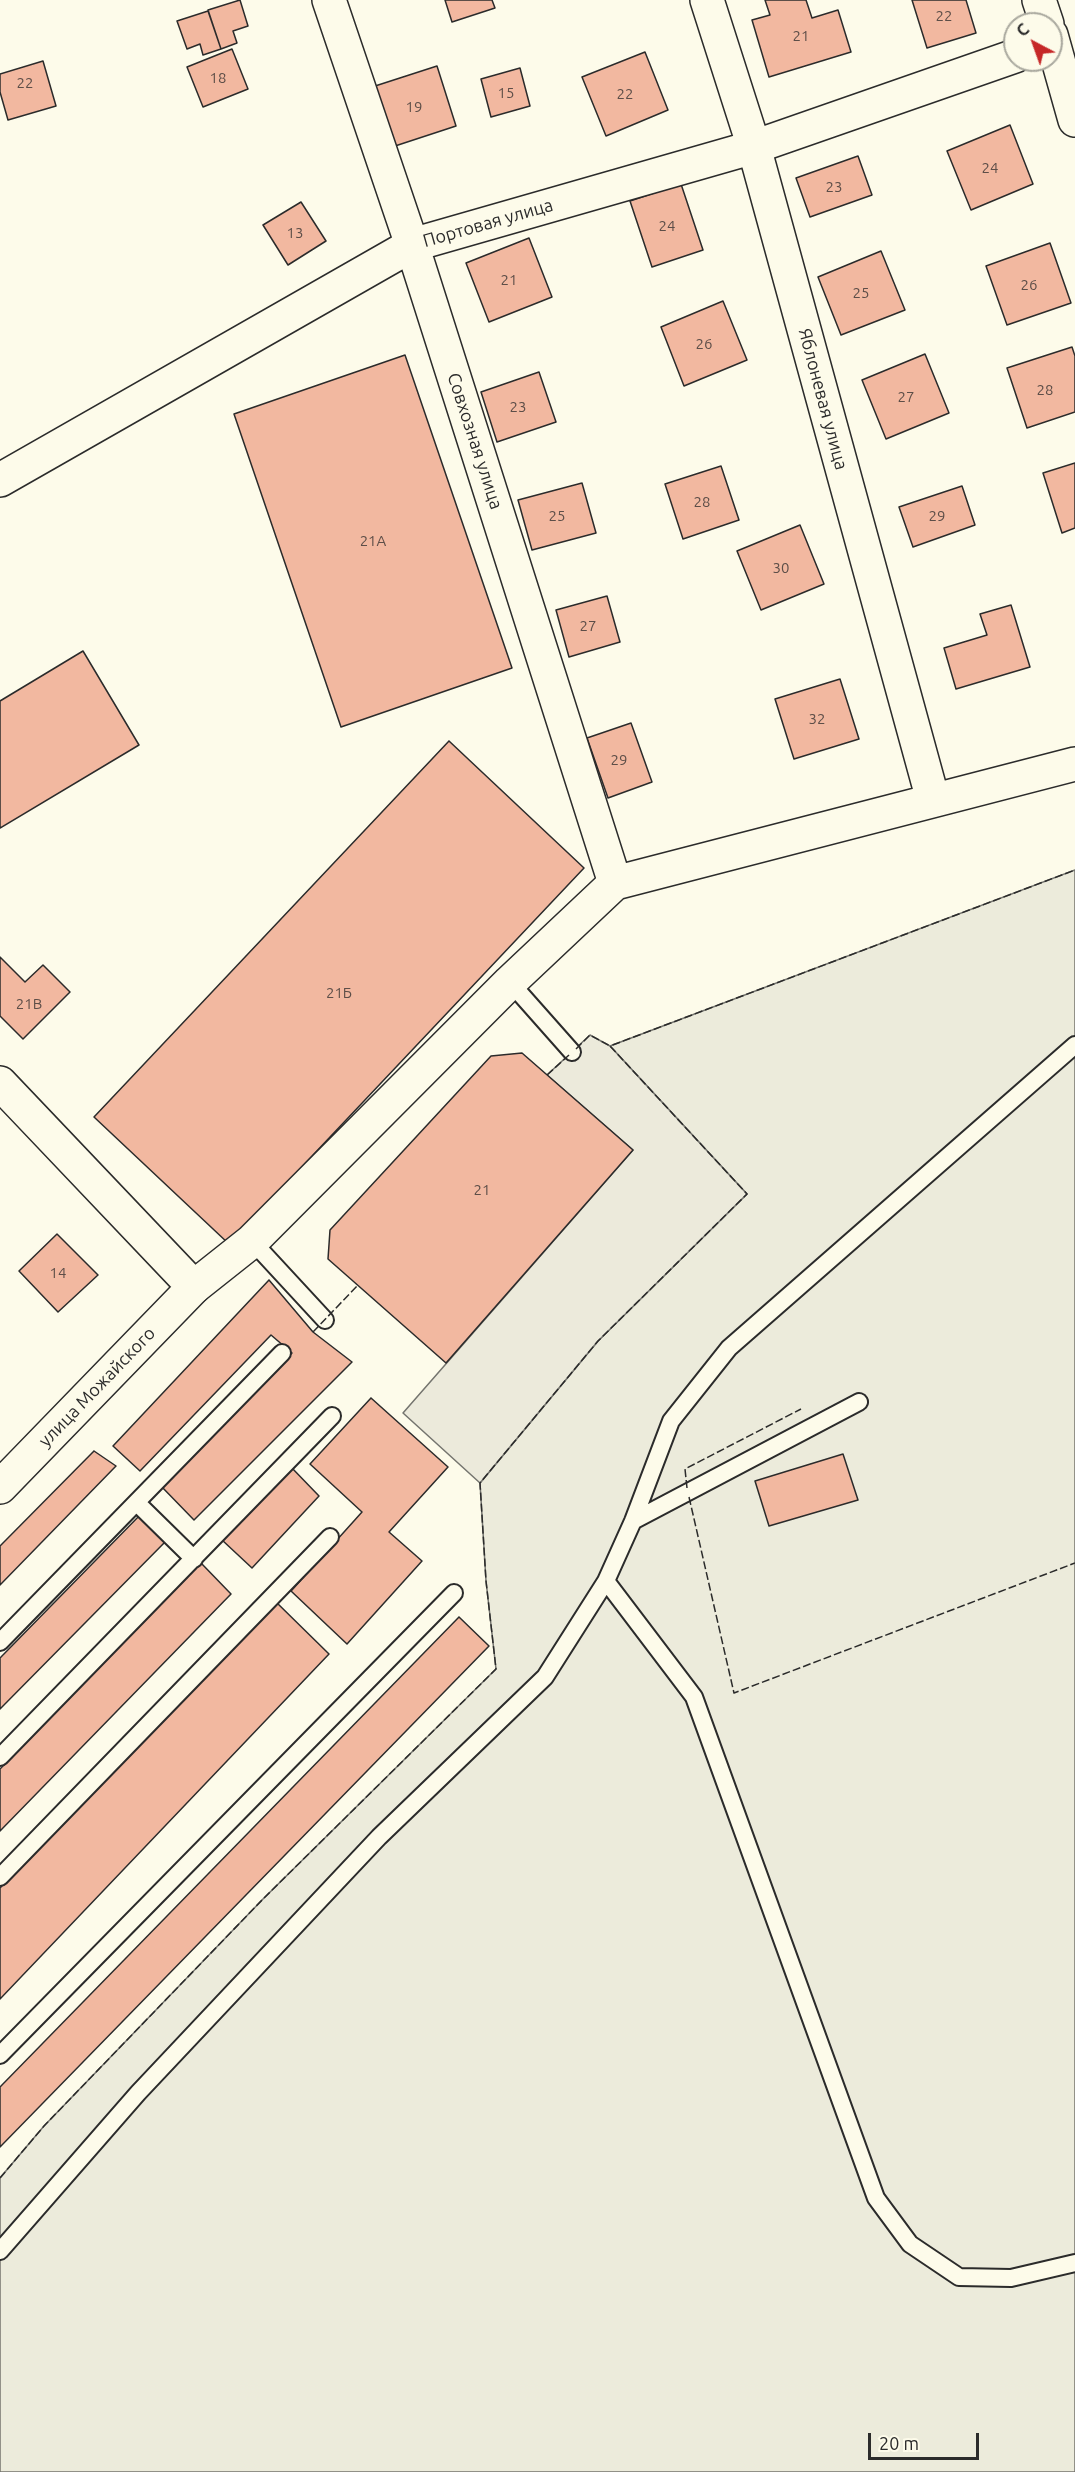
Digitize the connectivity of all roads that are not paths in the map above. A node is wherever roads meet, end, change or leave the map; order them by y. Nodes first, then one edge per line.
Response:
1 (329, 0) edge
2 (707, 0) edge
3 (1003, 60) edge
4 (1063, 68) edge
5 (1075, 120) edge
6 (754, 147) junction
7 (412, 245) junction
8 (0, 480) edge
9 (1075, 764) edge
10 (933, 800) junction
11 (615, 883) junction
12 (510, 982) junction
13 (1075, 1045) edge
14 (572, 1052) dead end
15 (0, 1083) edge
16 (252, 1241) junction
17 (194, 1287) junction
18 (325, 1320) dead end
19 (282, 1353) dead end
20 (859, 1402) dead end
21 (332, 1416) dead end
22 (0, 1487) edge
23 (137, 1503) junction
24 (633, 1521) junction
25 (330, 1537) dead end
26 (194, 1559) junction
27 (606, 1581) junction
28 (454, 1593) dead end
29 (0, 1642) edge
30 (0, 1757) edge
31 (0, 1877) edge
32 (0, 2055) edge
33 (0, 2251) edge
34 (1075, 2262) edge

1 - 7 street, Совхозная улица
2 - 6 street, Яблоневая улица
3 - 6 street, Портовая улица
4 - 5 street
6 - 7 street, Портовая улица
6 - 10 street, Яблоневая улица
7 - 8 street, Портовая улица
7 - 11 street, Совхозная улица
9 - 10 street
10 - 11 street
11 - 12 street, улица Можайского
12 - 14 lane
12 - 16 street, улица Можайского
13 - 24 lane
15 - 17 street
16 - 17 street, улица Можайского
16 - 18 lane
17 - 22 street, улица Можайского
19 - 23 lane
20 - 24 lane
21 - 26 lane
23 - 26 lane
23 - 29 lane
24 - 27 lane
25 - 31 lane
26 - 30 lane
27 - 33 lane
27 - 34 lane
28 - 32 lane

